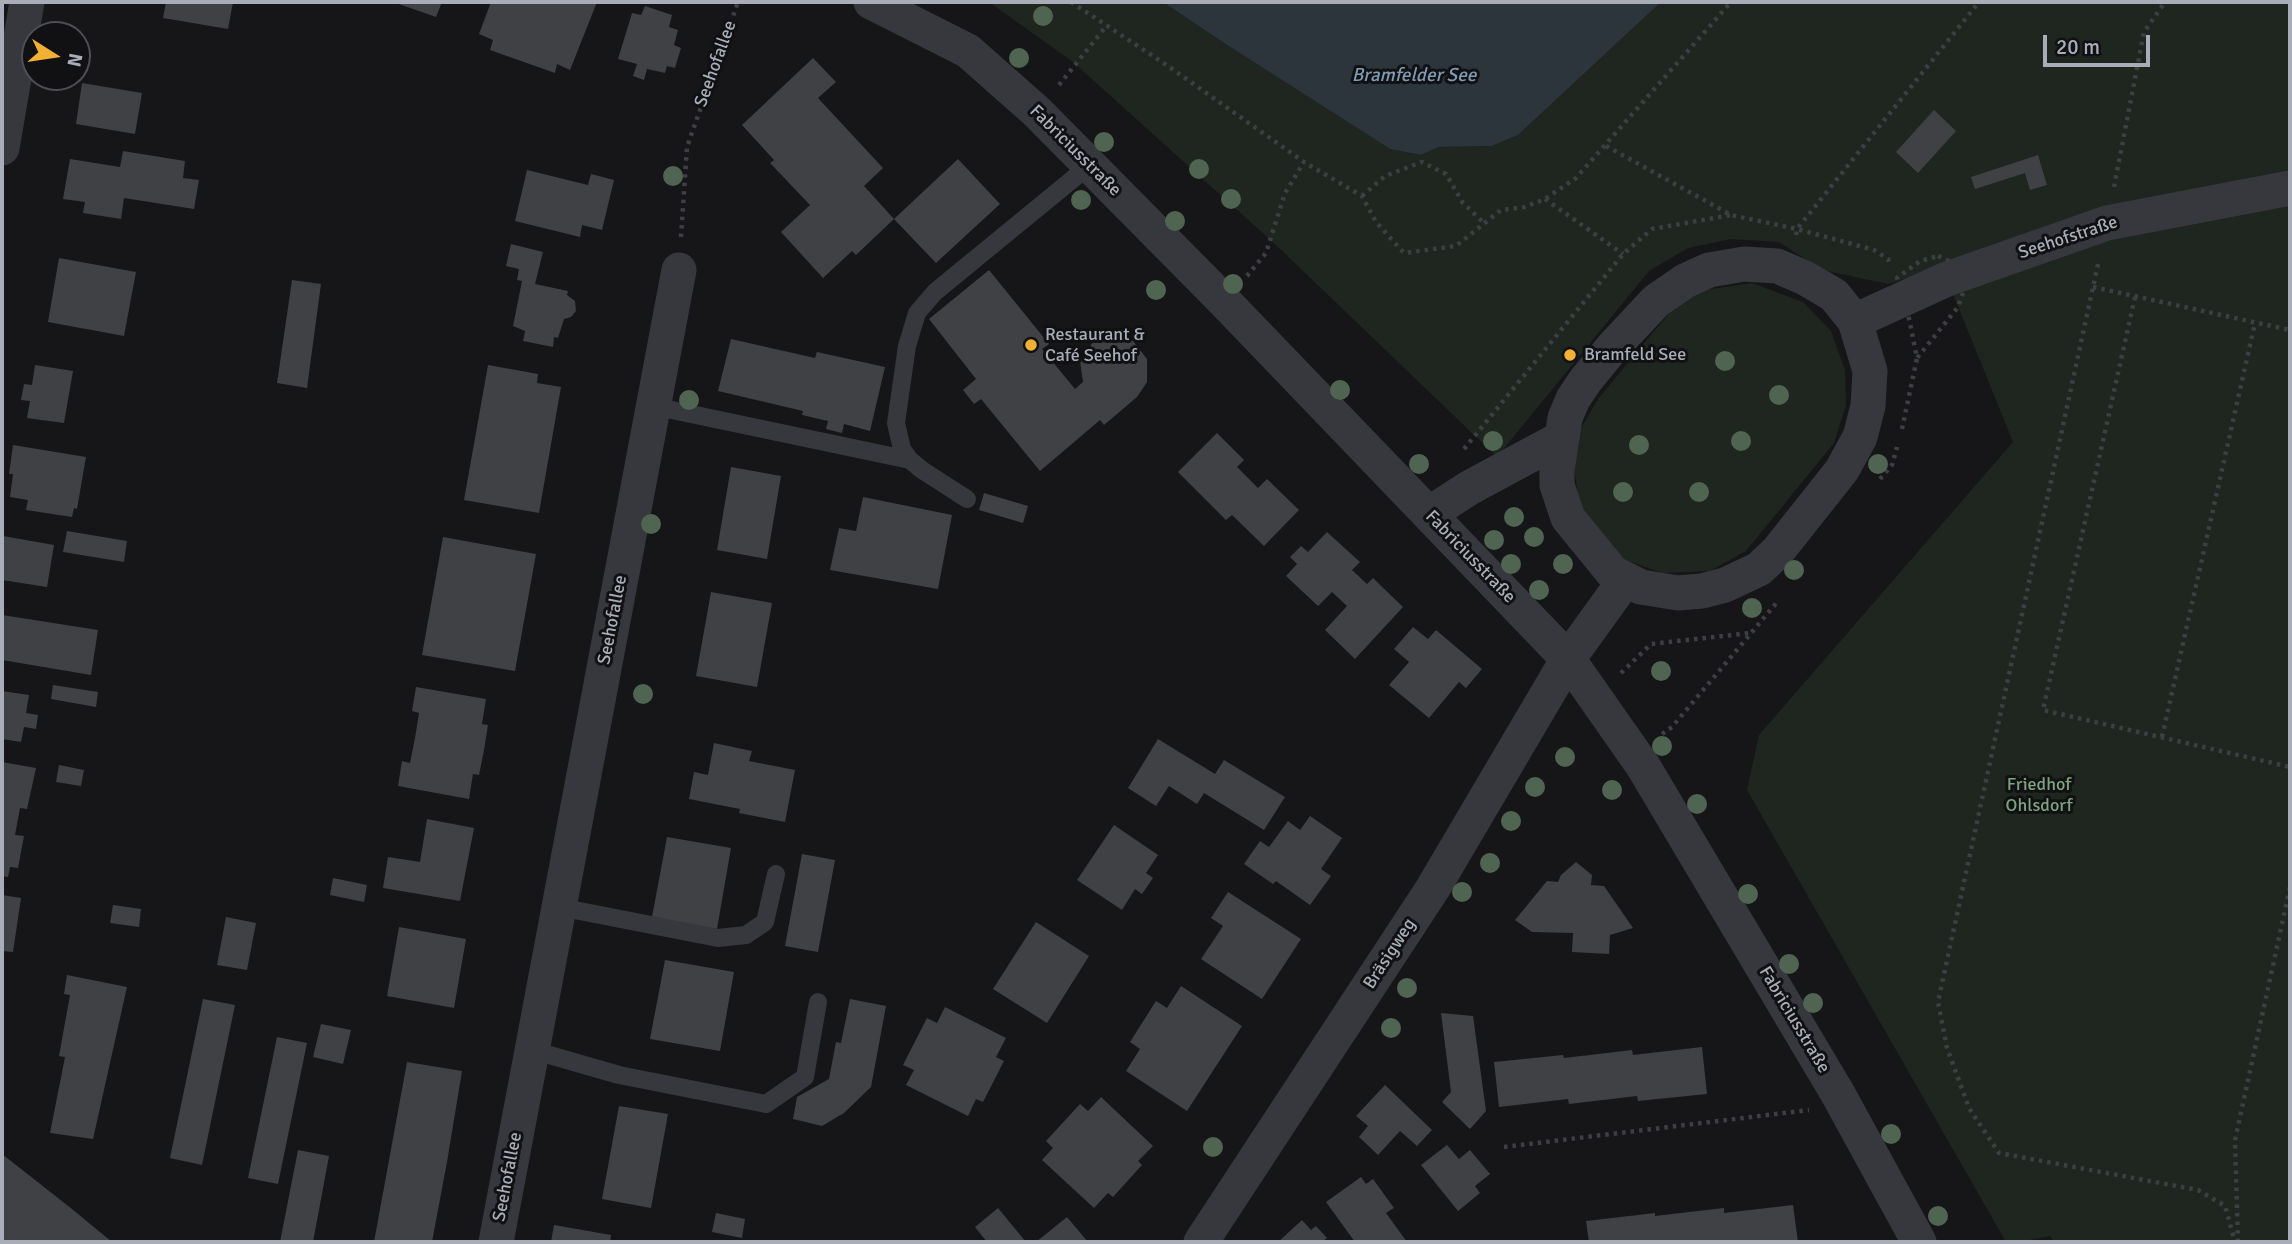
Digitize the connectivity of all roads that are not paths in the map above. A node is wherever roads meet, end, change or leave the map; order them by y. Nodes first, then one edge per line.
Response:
1 (27, 2) edge
2 (871, 2) edge
3 (2, 148) edge
4 (1090, 165) junction
5 (2290, 188) edge
6 (679, 270) road end
7 (1855, 321) junction
8 (653, 406) junction
9 (1560, 439) junction
10 (910, 460) junction
11 (967, 499) dead end
12 (1429, 514) junction
13 (1625, 580) junction
14 (1568, 659) junction
15 (776, 874) dead end
16 (559, 907) junction
17 (818, 1002) dead end
18 (532, 1050) junction
19 (496, 1242) edge
20 (1201, 1242) edge
21 (1919, 1242) edge

1 - 3 street
2 - 4 street, Fabriciusstraße
4 - 10 lane
4 - 12 street, Fabriciusstraße
5 - 7 street, Seehofstraße
6 - 8 street, Seehofallee
7 - 9 street
7 - 13 street
8 - 10 lane
8 - 16 street, Seehofallee
9 - 12 street
9 - 13 street
10 - 11 lane
12 - 14 street, Fabriciusstraße
13 - 14 street, Bräsigweg
14 - 20 street, Bräsigweg
14 - 21 street, Fabriciusstraße
15 - 16 lane
16 - 18 street, Seehofallee
17 - 18 lane
18 - 19 street, Seehofallee

